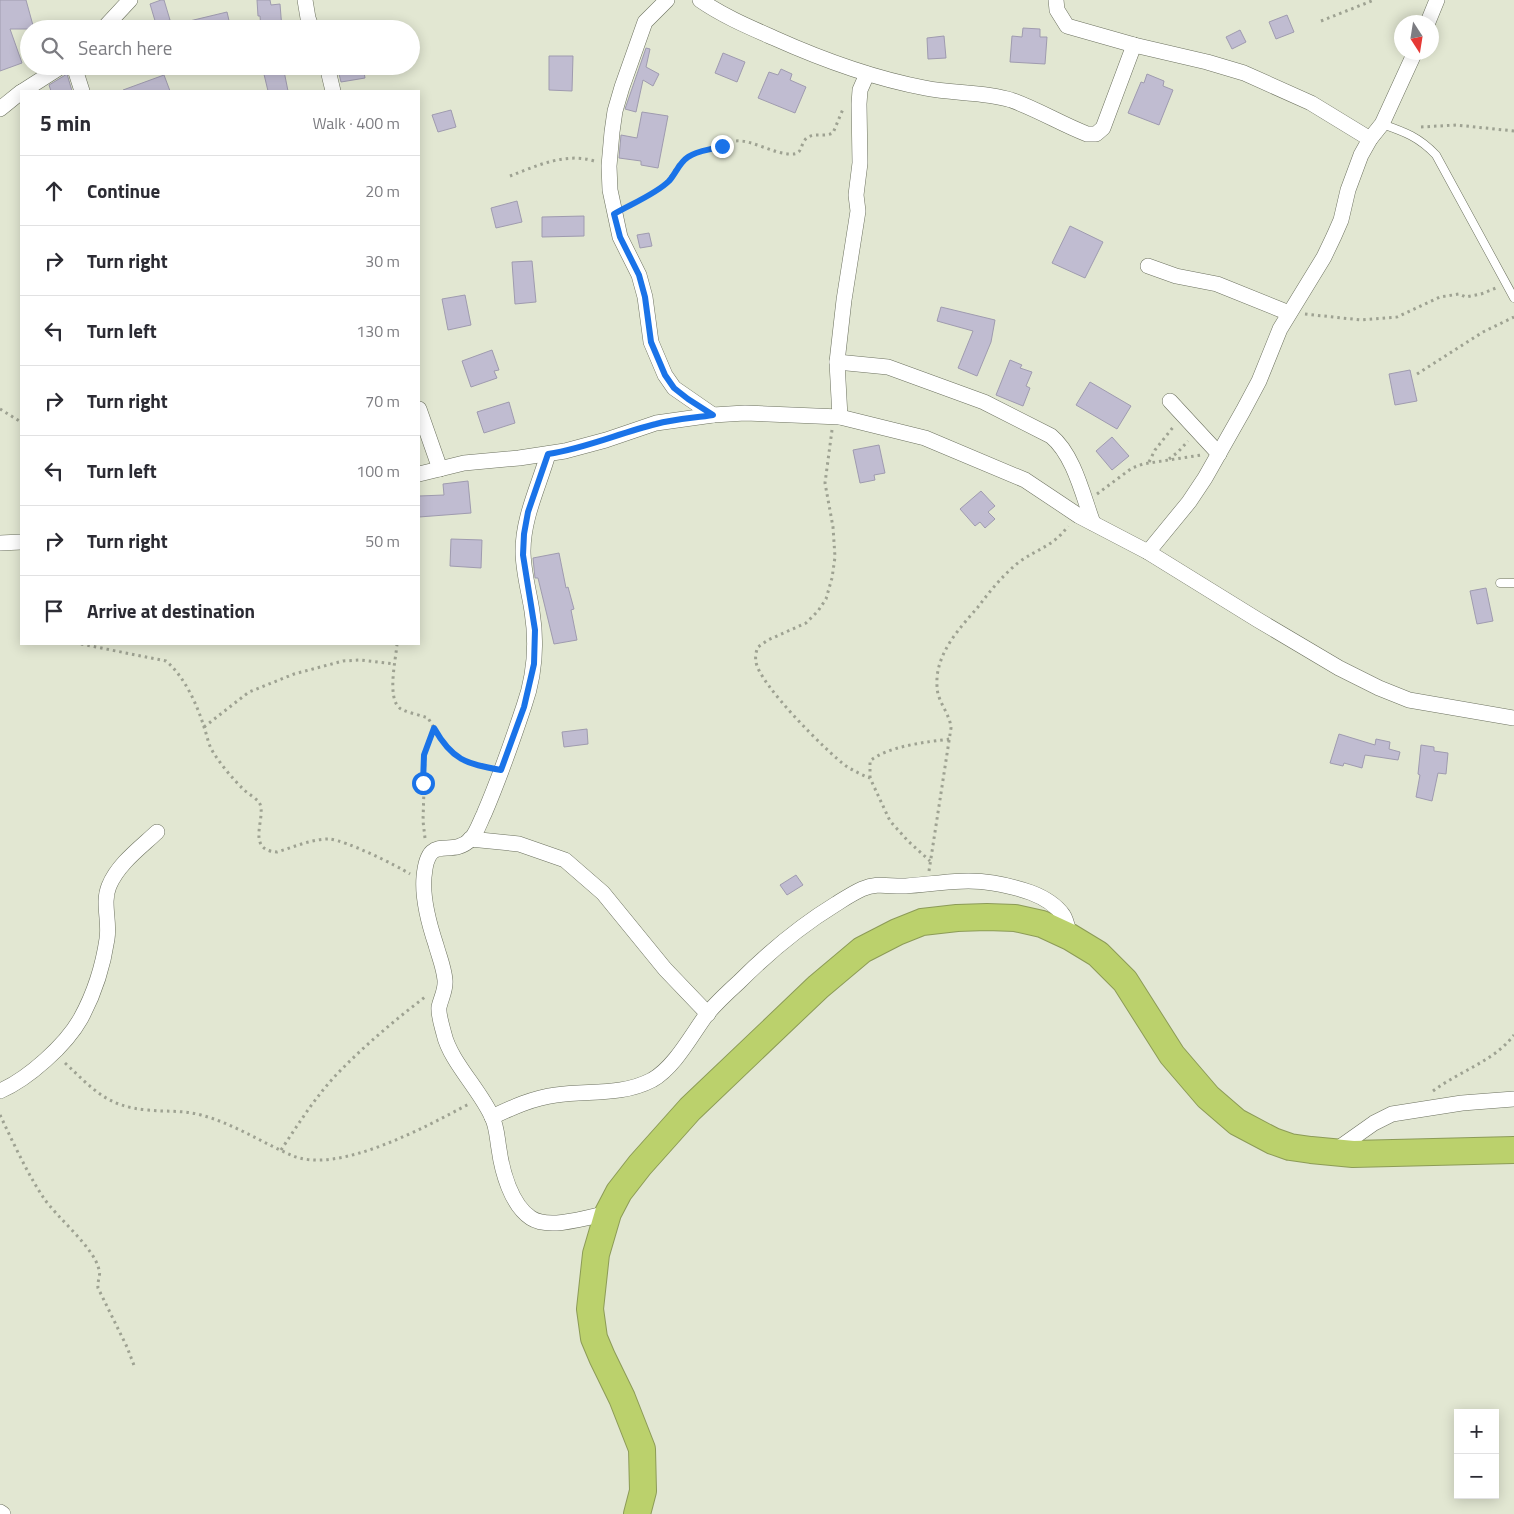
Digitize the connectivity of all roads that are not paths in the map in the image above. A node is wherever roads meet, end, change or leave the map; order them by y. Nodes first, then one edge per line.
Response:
1 (130, 0) edge
2 (305, 0) edge
3 (667, 0) edge
4 (700, 0) edge
5 (1056, 0) edge
6 (1437, 0) edge
7 (1431, 15) edge
8 (111, 20) edge
9 (309, 20) edge
10 (1134, 45) junction
11 (1411, 60) edge
12 (867, 74) junction
13 (48, 75) edge
14 (77, 75) edge
15 (330, 75) edge
16 (25, 90) edge
17 (82, 90) edge
18 (334, 90) edge
19 (20, 93) edge
20 (0, 108) edge
21 (1382, 124) junction
22 (1370, 139) junction
23 (1148, 266) dead end
24 (1514, 298) edge
25 (1289, 313) junction
26 (837, 362) junction
27 (1170, 401) dead end
28 (420, 412) edge
29 (713, 415) junction
30 (837, 417) junction
31 (1217, 453) junction
32 (548, 454) junction
33 (440, 468) junction
34 (420, 474) edge
35 (1083, 509) junction
36 (20, 542) edge
37 (0, 543) edge
38 (1148, 552) junction
39 (1500, 583) dead end
40 (1514, 583) edge
41 (1514, 718) edge
42 (157, 832) dead end
43 (470, 839) junction
44 (1070, 937) junction
45 (708, 1014) junction
46 (0, 1092) edge
47 (1514, 1099) edge
48 (492, 1117) junction
49 (1514, 1150) edge
50 (1332, 1153) junction
51 (608, 1213) junction
52 (637, 1514) edge

1 - 8 street
2 - 9 street
3 - 29 street
4 - 12 street
5 - 10 street
6 - 7 street
10 - 12 street
10 - 22 street
11 - 21 street
12 - 26 street
13 - 16 street
14 - 17 street
15 - 18 street
19 - 20 street
21 - 22 street
21 - 24 lane
22 - 25 street
23 - 25 street
25 - 31 street
26 - 30 street
26 - 35 street
27 - 31 street
28 - 33 street
29 - 30 street
29 - 32 street
30 - 35 street
31 - 38 street
32 - 33 street
32 - 43 street
33 - 34 street
35 - 38 street
36 - 37 street
38 - 41 street
39 - 40 lane
42 - 46 street
43 - 45 street
43 - 48 street
44 - 45 street
44 - 50 highway
44 - 51 highway
45 - 48 street
47 - 50 street
48 - 51 street
49 - 50 highway
51 - 52 highway

